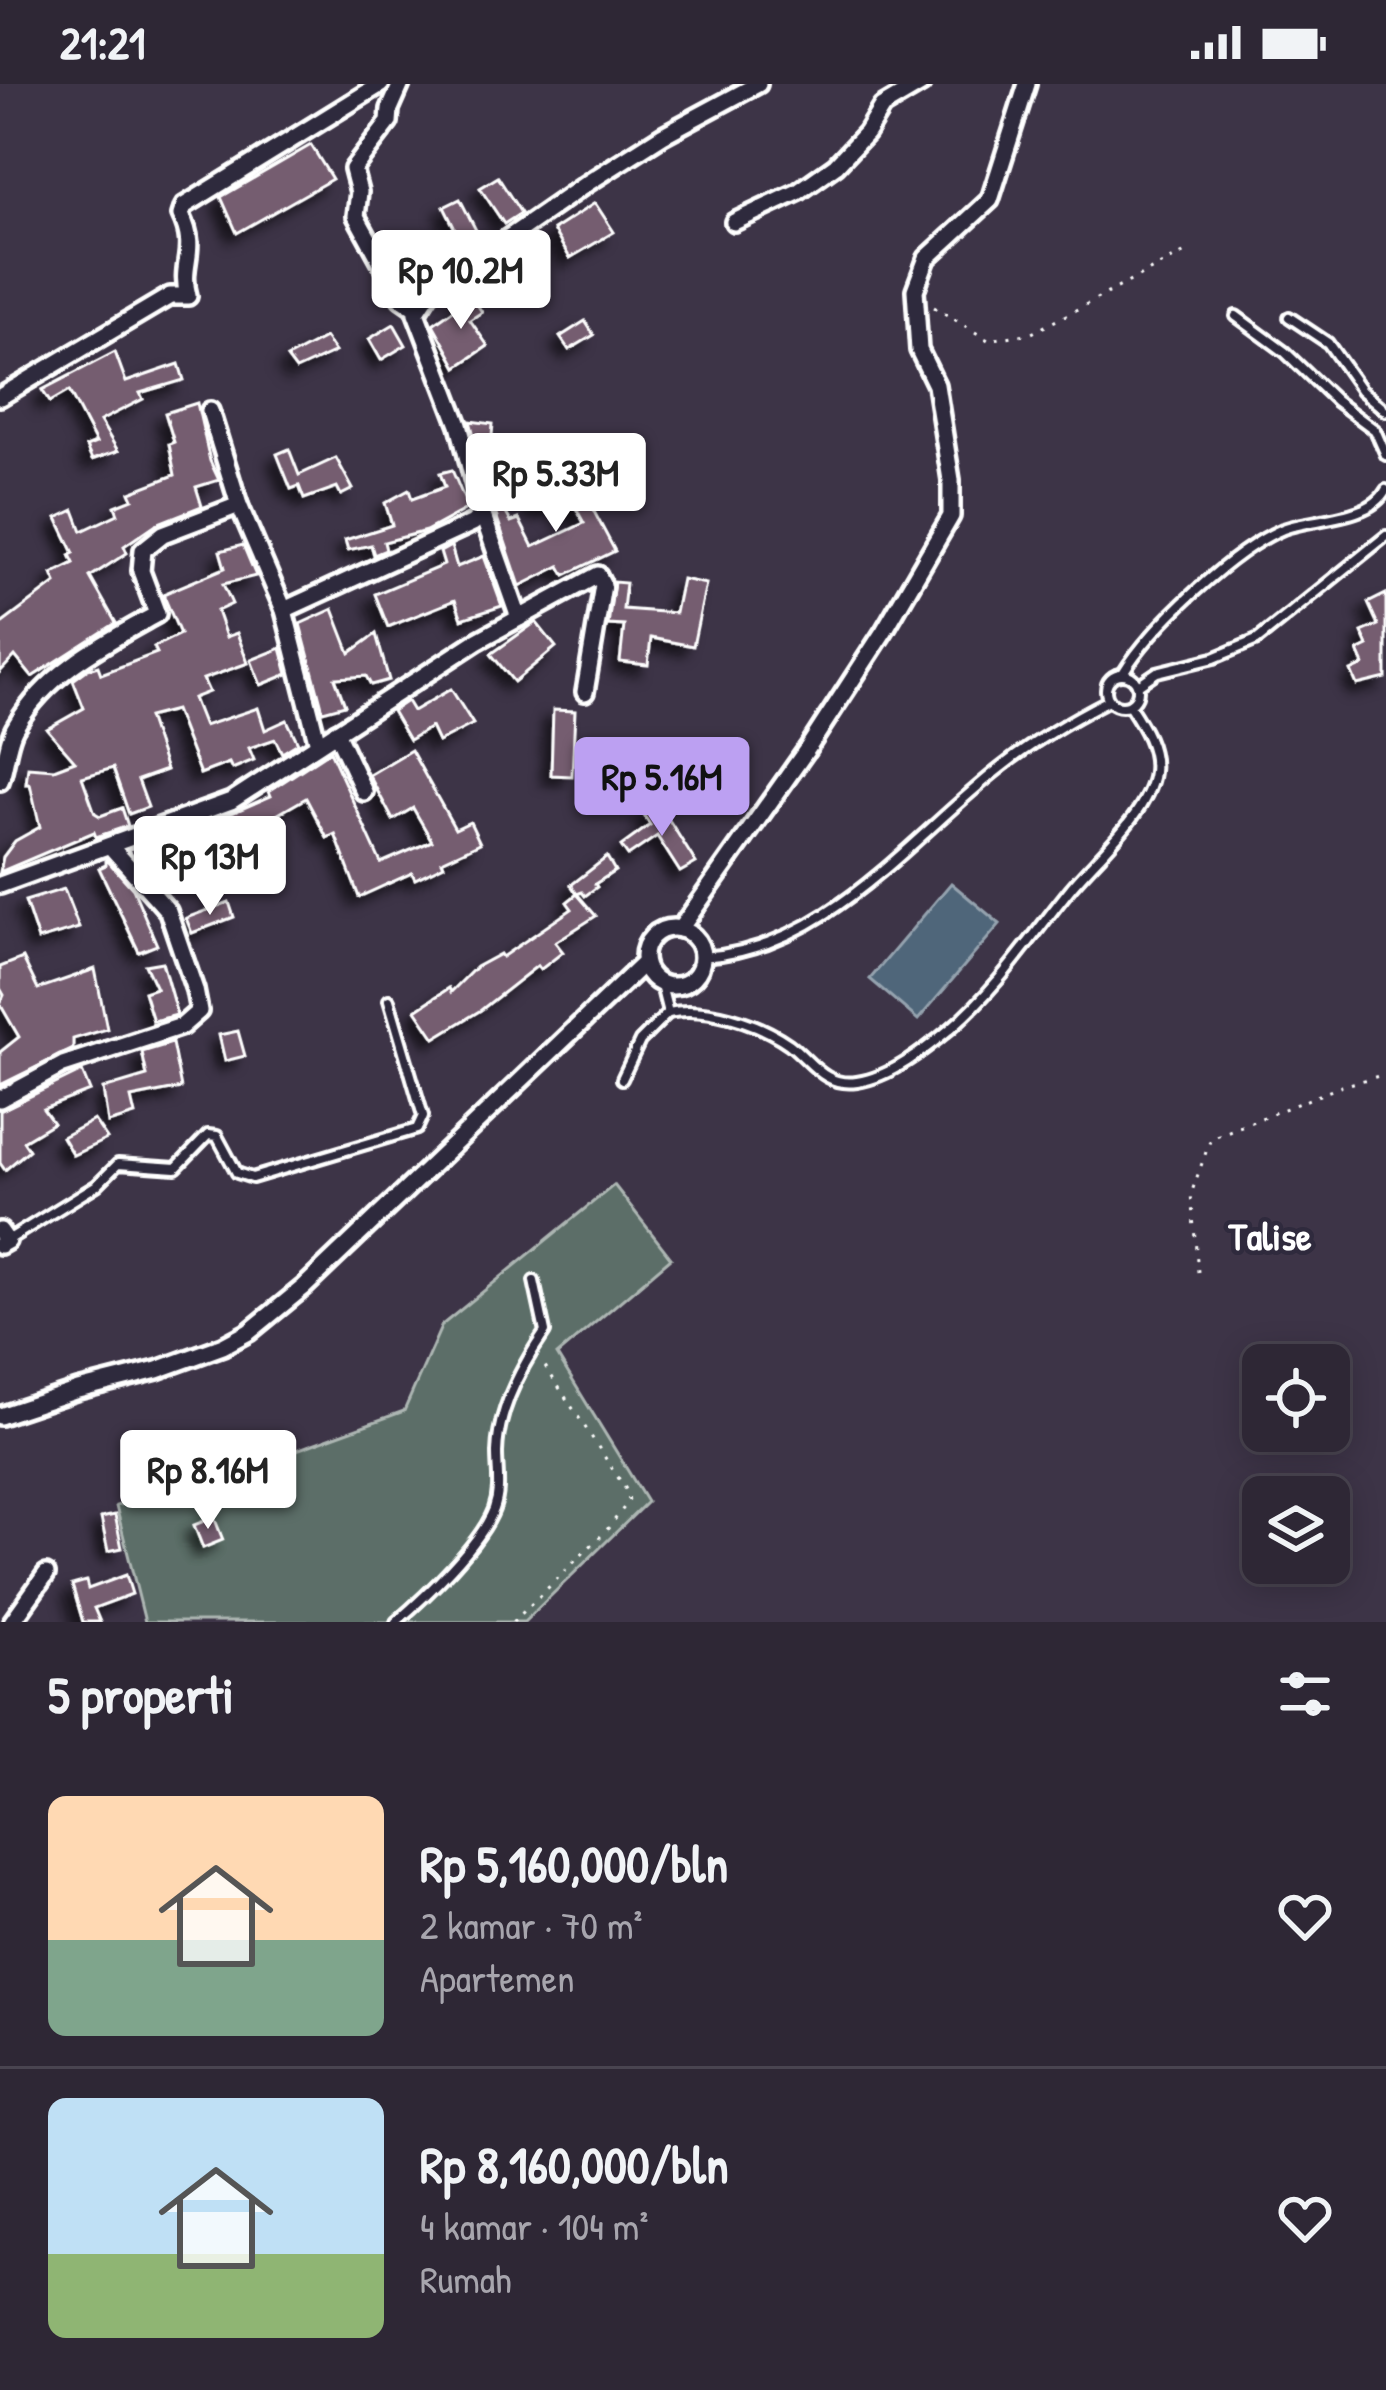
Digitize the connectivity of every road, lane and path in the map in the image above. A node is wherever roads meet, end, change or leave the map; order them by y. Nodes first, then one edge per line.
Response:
1 (381, 84) edge
2 (401, 84) edge
3 (758, 84) edge
4 (922, 84) edge
5 (1027, 84) edge
6 (734, 222) dead end
7 (1191, 249) dead end
8 (915, 290) junction
9 (417, 309) junction
10 (1236, 316) dead end
11 (1289, 317) dead end
12 (0, 397) edge
13 (210, 411) dead end
14 (1386, 411) edge
15 (1386, 454) edge
16 (572, 460) dead end
17 (1386, 490) edge
18 (238, 505) junction
19 (481, 506) junction
20 (1386, 536) edge
21 (284, 610) junction
22 (520, 618) junction
23 (1124, 673) junction
24 (1138, 685) junction
25 (585, 692) dead end
26 (1109, 700) junction
27 (1130, 705) junction
28 (7, 728) edge
29 (336, 732) junction
30 (318, 744) junction
31 (0, 781) edge
32 (364, 792) dead end
33 (110, 846) junction
34 (0, 885) edge
35 (680, 929) junction
36 (702, 957) junction
37 (644, 963) junction
38 (661, 985) junction
39 (388, 1000) dead end
40 (668, 1013) junction
41 (1386, 1074) edge
42 (622, 1079) dead end
43 (0, 1099) edge
44 (2, 1239) edge
45 (1198, 1272) dead end
46 (534, 1281) dead end
47 (534, 1348) junction
48 (0, 1416) edge
49 (46, 1574) dead end
50 (11, 1622) edge
51 (396, 1622) edge
52 (513, 1622) edge

1 - 12 street
2 - 9 street
3 - 9 street
4 - 6 street
5 - 8 street
7 - 8 path
8 - 35 street
9 - 19 street
10 - 15 lane
11 - 14 lane
13 - 18 street
16 - 19 street
17 - 23 lane
18 - 21 street
18 - 28 street
19 - 21 street
19 - 22 street
20 - 24 lane
21 - 30 street
22 - 25 street
22 - 29 street
23 - 24 lane
23 - 26 lane
24 - 27 lane
26 - 27 lane
26 - 36 lane
27 - 40 lane
28 - 31 street
29 - 30 street
29 - 32 street
30 - 33 street
33 - 34 street
33 - 43 street
35 - 36 street
35 - 37 street
36 - 38 street
37 - 38 street
37 - 48 street
38 - 40 lane
39 - 44 lane
40 - 42 lane
41 - 45 path
46 - 47 lane
47 - 51 lane
47 - 52 path
49 - 50 street

